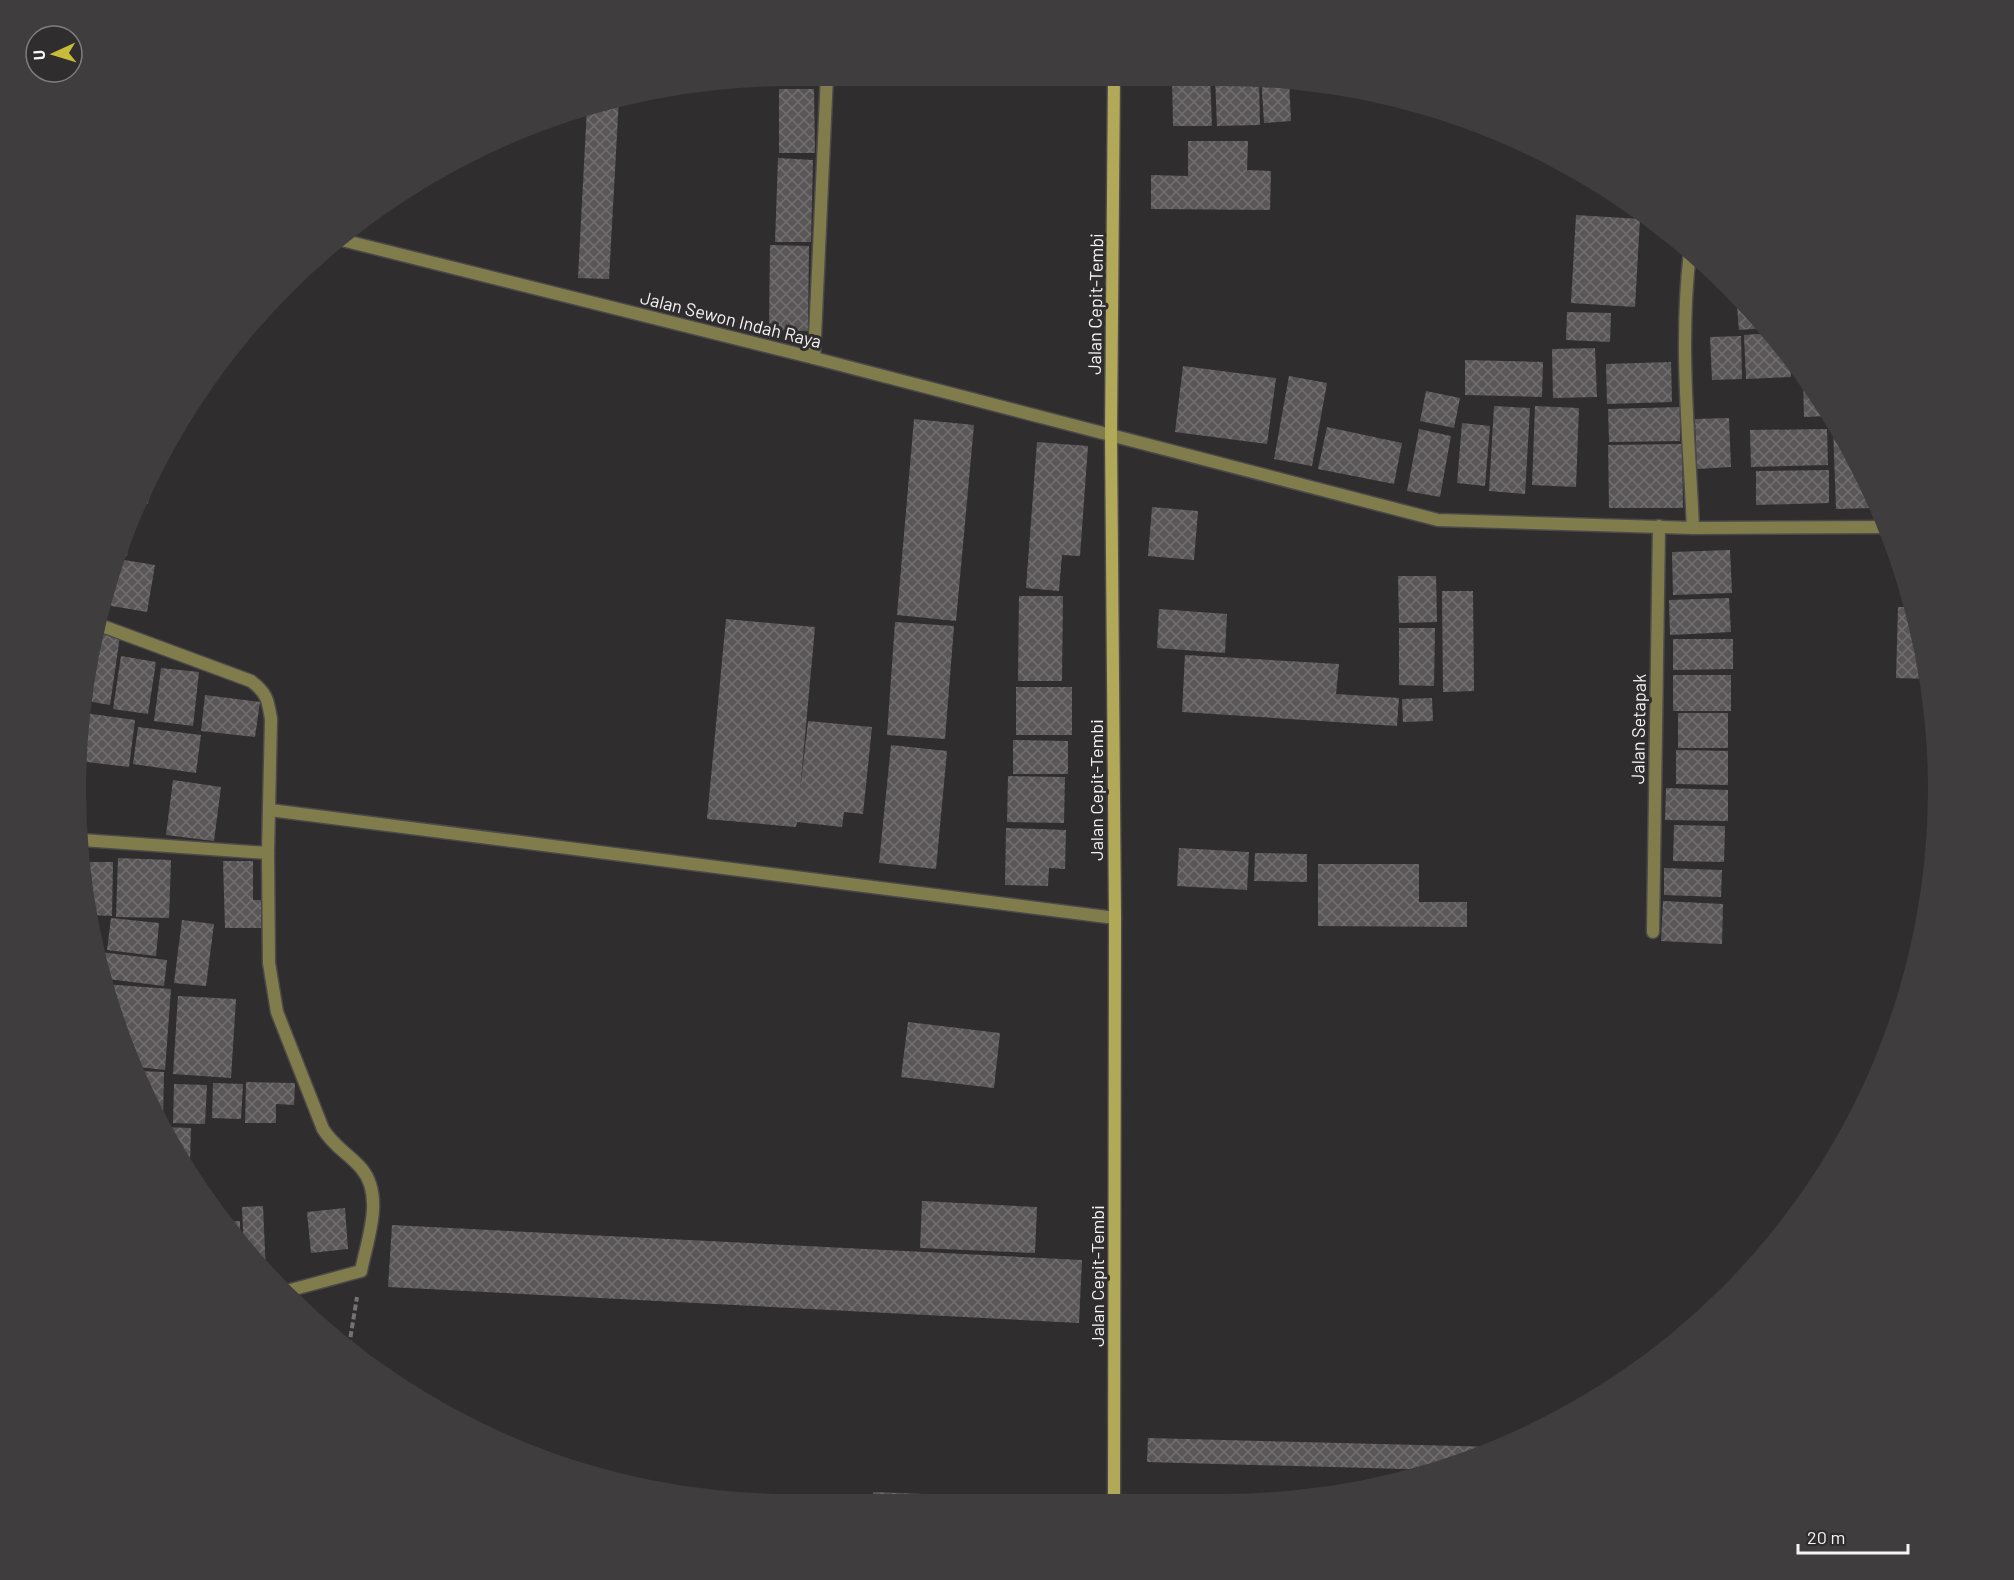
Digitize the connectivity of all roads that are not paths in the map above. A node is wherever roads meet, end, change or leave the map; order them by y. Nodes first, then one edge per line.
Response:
1 (826, 86) edge
2 (1114, 86) edge
3 (348, 241) edge
4 (1689, 260) edge
5 (814, 358) junction
6 (1111, 435) junction
7 (1659, 526) junction
8 (1878, 527) edge
9 (1693, 528) junction
10 (105, 627) edge
11 (270, 810) junction
12 (87, 840) edge
13 (268, 854) junction
14 (1115, 918) junction
15 (1653, 932) dead end
16 (294, 1290) edge
17 (1114, 1494) edge

1 - 5 street
2 - 6 main road, Jalan Cepit-Tembi
3 - 5 street, Jalan Sewon Indah Raya
4 - 9 street
5 - 6 street, Jalan Sewon Indah Raya
6 - 7 street, Jalan Sewon Indah Raya
6 - 14 main road, Jalan Cepit-Tembi
7 - 9 street, Jalan Sewon Indah Raya
7 - 15 street, Jalan Setapak
8 - 9 street, Jalan Sewon Indah Raya
10 - 11 street
11 - 13 street
11 - 14 street
12 - 13 street
13 - 16 street
14 - 17 main road, Jalan Cepit-Tembi

